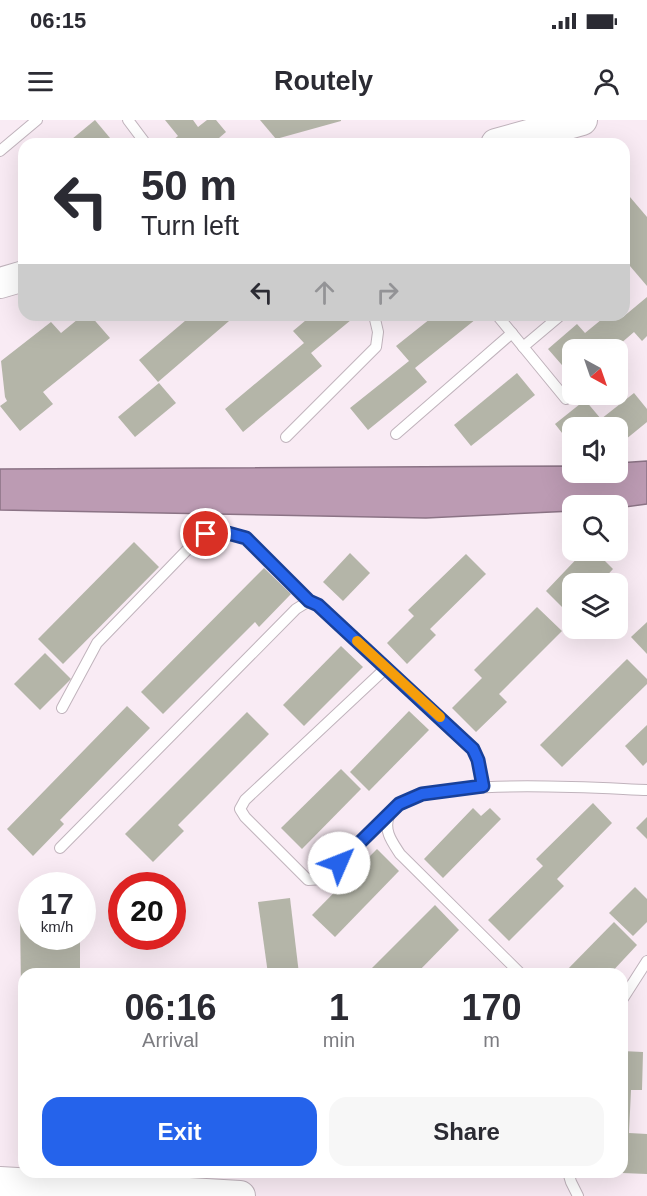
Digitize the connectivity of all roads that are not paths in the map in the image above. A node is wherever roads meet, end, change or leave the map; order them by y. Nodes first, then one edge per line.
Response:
1 (37, 120) edge
2 (128, 120) edge
3 (582, 120) edge
4 (142, 138) edge
5 (518, 138) edge
6 (0, 151) edge
7 (18, 278) edge
8 (0, 283) edge
9 (375, 321) edge
10 (502, 321) edge
11 (554, 321) edge
12 (512, 333) junction
13 (523, 347) junction
14 (562, 394) edge
15 (396, 434) dead end
16 (286, 437) dead end
17 (309, 601) junction
18 (386, 668) junction
19 (62, 708) dead end
20 (483, 786) junction
21 (647, 790) edge
22 (389, 816) junction
23 (60, 848) dead end
24 (647, 961) edge
25 (515, 968) edge
26 (628, 991) edge
27 (570, 1178) edge
28 (0, 1182) edge
29 (240, 1196) edge
30 (578, 1196) edge

1 - 6 lane
2 - 4 lane
3 - 5 main road
7 - 8 main road
9 - 16 lane
10 - 12 lane
11 - 13 lane
12 - 13 lane
12 - 15 lane
13 - 14 lane
17 - 18 lane
17 - 19 lane
17 - 23 lane
18 - 20 lane
18 - 22 lane
20 - 21 lane
20 - 22 lane
22 - 25 lane
24 - 26 lane
27 - 30 lane
28 - 29 main road

